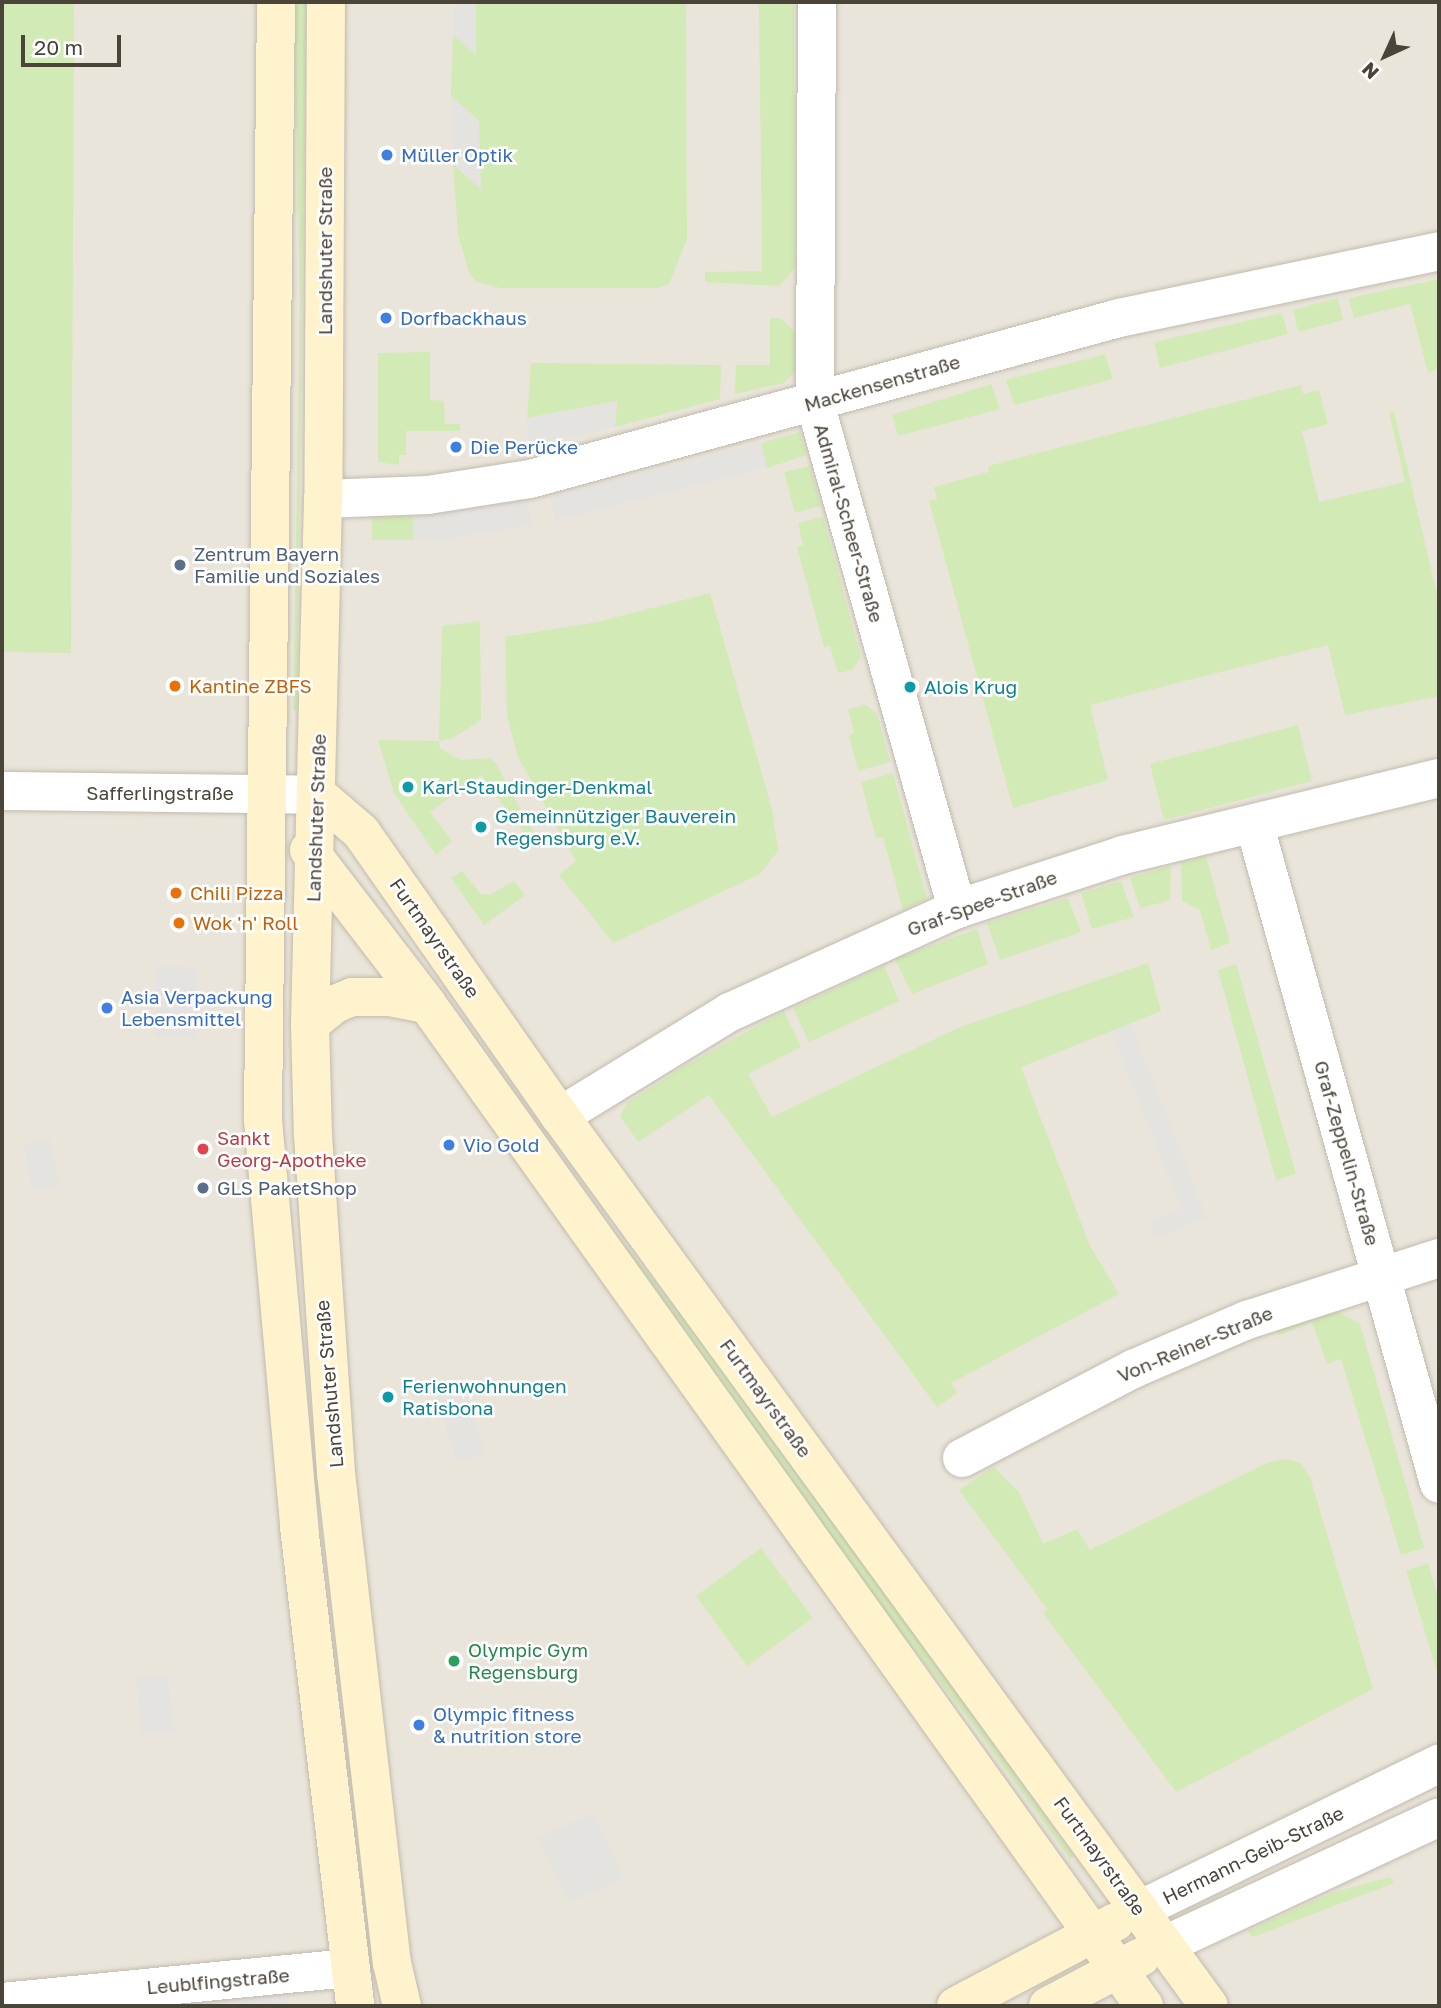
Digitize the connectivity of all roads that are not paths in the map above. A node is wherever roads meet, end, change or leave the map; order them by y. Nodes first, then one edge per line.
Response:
1 (276, 2) edge
2 (326, 2) edge
3 (817, 2) edge
4 (1439, 251) edge
5 (815, 403) junction
6 (323, 499) junction
7 (1439, 778) edge
8 (2, 792) edge
9 (268, 793) junction
10 (318, 795) junction
11 (1254, 822) junction
12 (315, 858) junction
13 (957, 909) junction
14 (427, 1004) junction
15 (310, 1024) junction
16 (560, 1116) junction
17 (1439, 1258) edge
18 (1382, 1275) junction
19 (962, 1458) dead end
20 (1439, 1483) edge
21 (1439, 1765) edge
22 (1439, 1817) edge
23 (1139, 1910) junction
24 (1092, 1934) junction
25 (1165, 1945) junction
26 (350, 1968) junction
27 (1118, 1969) junction
28 (2, 2002) edge
29 (355, 2006) edge
30 (401, 2006) edge
31 (957, 2006) edge
32 (1048, 2006) edge
33 (1144, 2006) edge
34 (1209, 2006) edge

1 - 9 main road
2 - 6 main road, Landshuter Straße
3 - 5 street, Admiral-Scheer-Straße
4 - 5 street, Mackensenstraße
5 - 6 street, Mackensenstraße
5 - 13 street, Admiral-Scheer-Straße
6 - 10 main road, Landshuter Straße
7 - 11 street, Graf-Spee-Straße
8 - 9 street, Safferlingstraße
9 - 10 street, Safferlingstraße
9 - 12 main road
9 - 26 main road
10 - 12 main road, Landshuter Straße
10 - 16 main road, Furtmayrstraße
11 - 13 street, Graf-Spee-Straße
11 - 18 street, Graf-Zeppelin-Straße
12 - 14 main road
12 - 15 main road, Landshuter Straße
13 - 16 street, Graf-Spee-Straße
14 - 15 main road
14 - 24 main road
15 - 30 main road, Landshuter Straße
16 - 23 main road, Furtmayrstraße
17 - 18 street, Von-Reiner-Straße
18 - 19 street, Von-Reiner-Straße
18 - 20 street, Graf-Zeppelin-Straße
21 - 23 street, Hermann-Geib-Straße
22 - 25 street
23 - 24 main road, Hermann-Geib-Straße
23 - 25 main road, Furtmayrstraße
24 - 27 main road
24 - 31 main road, Hermann-Geib-Straße
25 - 27 main road
25 - 34 main road, Furtmayrstraße
26 - 28 street, Leublfingstraße
26 - 29 main road
27 - 32 main road
27 - 33 main road

